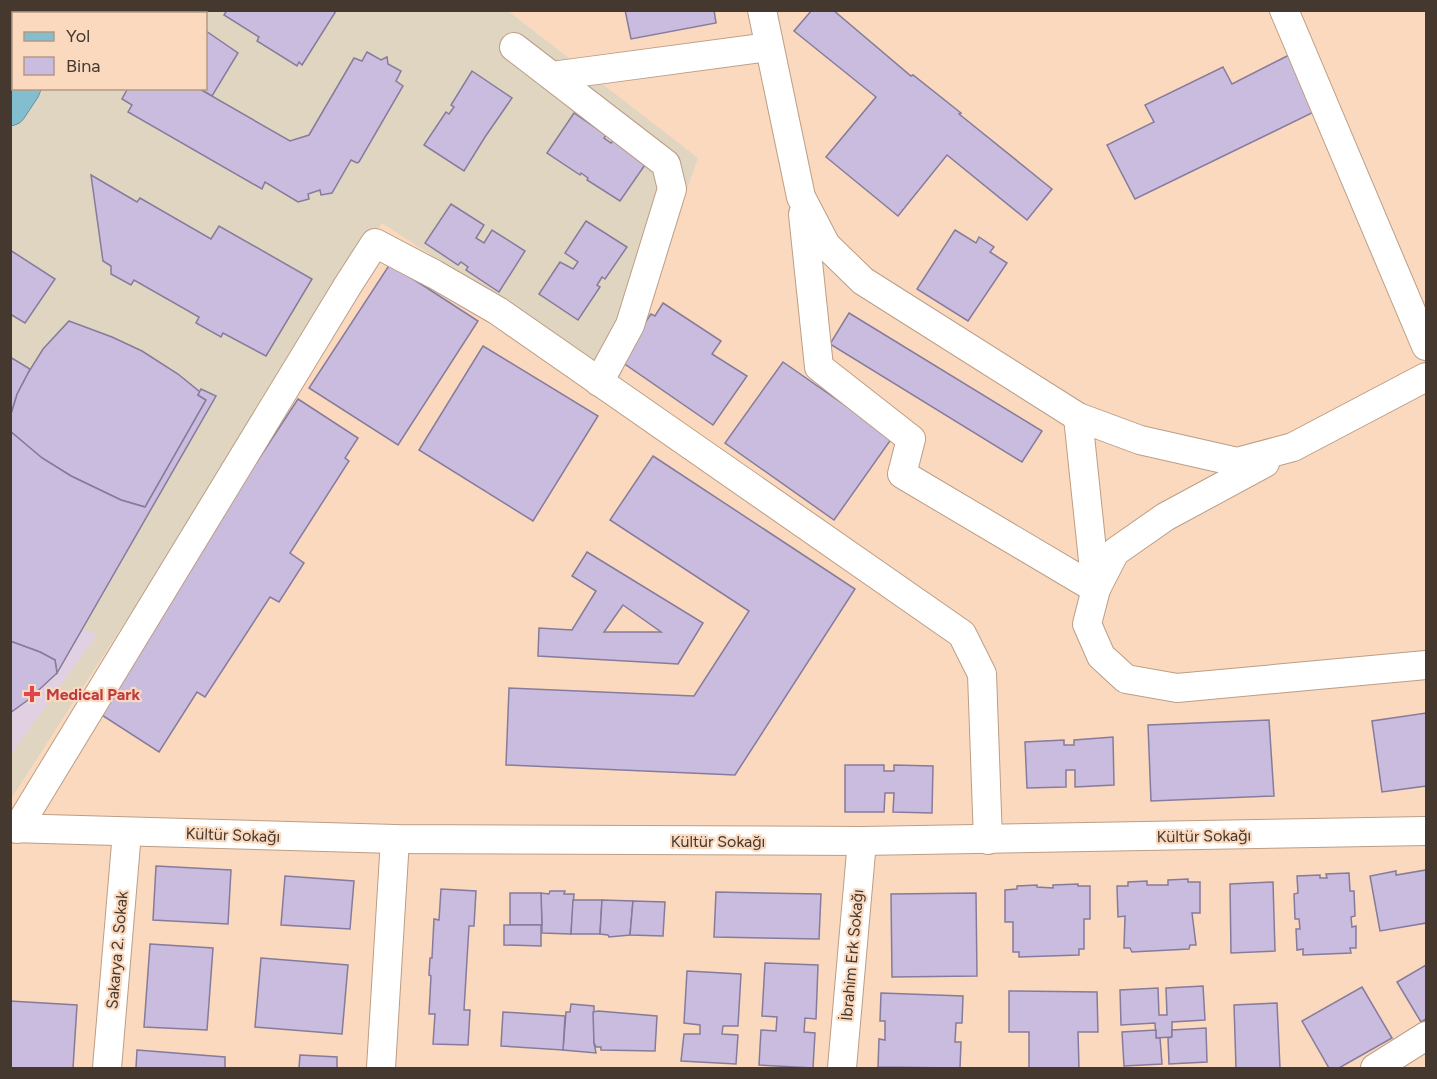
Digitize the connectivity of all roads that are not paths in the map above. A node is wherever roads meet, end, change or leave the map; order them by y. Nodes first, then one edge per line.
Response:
1 (762, 10) edge
2 (1284, 10) edge
3 (514, 47) dead end
4 (770, 47) junction
5 (552, 76) junction
6 (23, 90) edge
7 (10, 109) edge
8 (801, 197) junction
9 (1426, 346) edge
10 (1426, 377) edge
11 (599, 382) junction
12 (1078, 417) junction
13 (1293, 447) junction
14 (1096, 589) junction
15 (1426, 665) edge
16 (14, 828) edge
17 (1426, 831) edge
18 (127, 832) junction
19 (395, 839) junction
20 (988, 840) junction
21 (862, 842) junction
22 (1426, 1036) edge
23 (107, 1068) edge
24 (381, 1068) edge
25 (842, 1068) edge
26 (1375, 1068) edge

1 - 4 street
2 - 9 street
3 - 5 street
4 - 5 street
4 - 8 street
5 - 11 street
6 - 7 main road
8 - 12 street
8 - 14 street
10 - 13 street
11 - 16 street
11 - 20 street
12 - 13 street
12 - 14 street
13 - 14 street
14 - 15 street
16 - 18 street, Kültür Sokağı
17 - 20 street, Kültür Sokağı
18 - 19 street, Kültür Sokağı
18 - 23 street, Sakarya 2. Sokak
19 - 21 street, Kültür Sokağı
19 - 24 street
20 - 21 street, Kültür Sokağı
21 - 25 street, İbrahim Erk Sokağı
22 - 26 street

